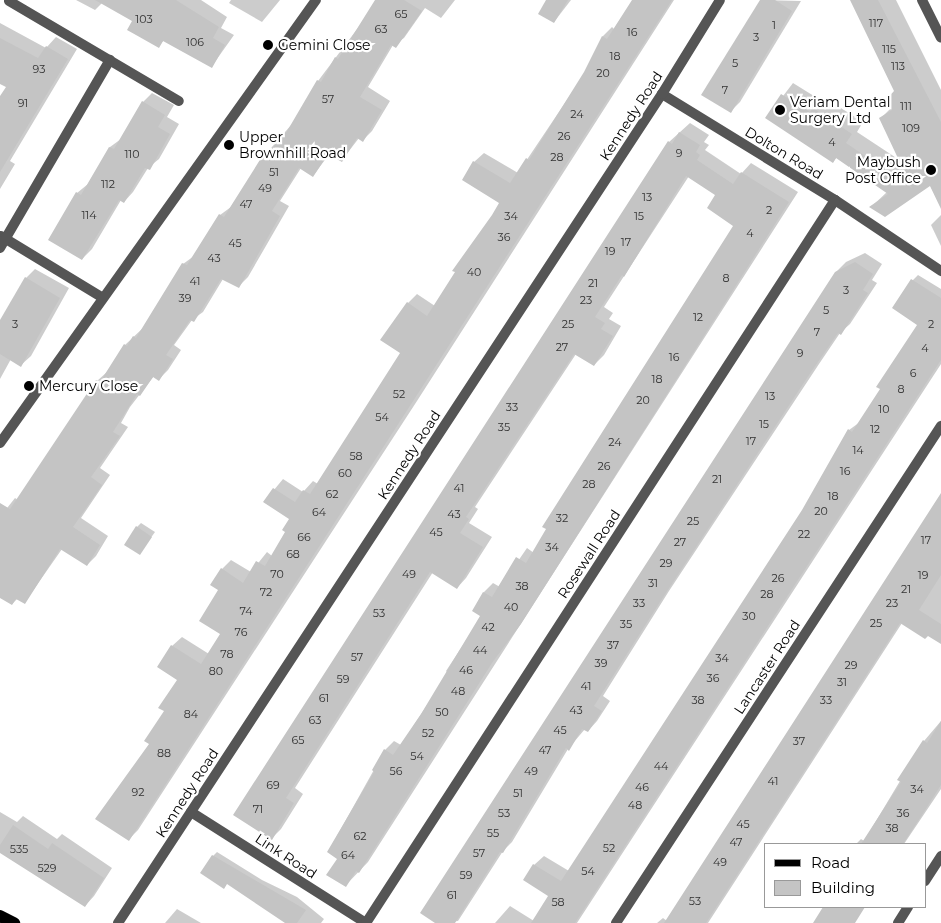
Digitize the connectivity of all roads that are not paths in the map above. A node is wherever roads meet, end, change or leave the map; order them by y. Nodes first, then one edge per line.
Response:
1 (316, 0) edge
2 (720, 0) edge
3 (922, 0) edge
4 (9, 1) dead end
5 (941, 38) edge
6 (110, 60) junction
7 (662, 94) junction
8 (179, 101) dead end
9 (835, 200) junction
10 (2, 240) edge
11 (941, 271) edge
12 (103, 298) junction
13 (941, 426) edge
14 (0, 443) edge
15 (191, 812) junction
16 (941, 856) edge
17 (926, 879) edge
18 (907, 908) edge
19 (0, 916) edge
20 (14, 923) edge
21 (118, 923) edge
22 (366, 923) edge
23 (616, 923) edge
24 (898, 923) edge

1 - 12 street
2 - 7 street, Kennedy Road
3 - 5 street
4 - 6 street
6 - 8 street
6 - 10 street
7 - 9 street, Dolton Road
7 - 15 street, Kennedy Road
9 - 11 street, Dolton Road
9 - 22 street, Rosewall Road
10 - 12 street
12 - 14 street
13 - 23 street, Lancaster Road
15 - 21 street, Kennedy Road
15 - 22 street, Link Road
16 - 17 street
18 - 24 street
19 - 20 main road

